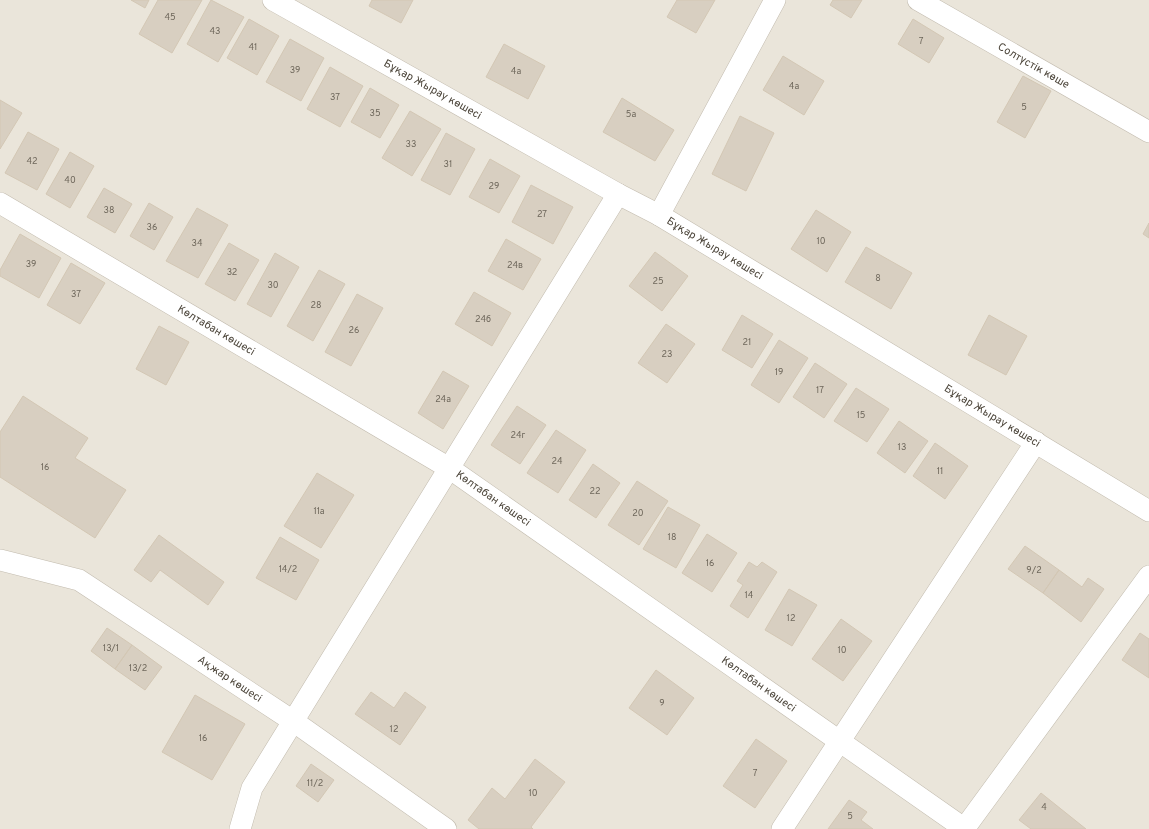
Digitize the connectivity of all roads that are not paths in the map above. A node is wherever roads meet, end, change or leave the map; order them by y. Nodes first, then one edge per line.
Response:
1 (273, 0) edge
2 (776, 0) edge
3 (918, 0) edge
4 (1149, 132) edge
5 (618, 194) junction
6 (0, 203) edge
7 (659, 215) junction
8 (1036, 442) junction
9 (449, 468) junction
10 (1149, 511) edge
11 (0, 560) edge
12 (1149, 576) edge
13 (293, 721) junction
14 (839, 741) junction
15 (240, 829) edge
16 (446, 829) edge
17 (782, 829) edge
18 (964, 829) edge

1 - 5 street, Бұқар Жырау көшесі
2 - 7 street
3 - 4 street, Солтүстік көше
5 - 7 street, Бұқар Жырау көшесі
5 - 9 street
6 - 9 street, Көлтабан көшесі
7 - 8 street, Бұқар Жырау көшесі
8 - 10 street, Бұқар Жырау көшесі
8 - 14 street
9 - 13 street
9 - 14 street, Көлтабан көшесі
11 - 13 street, Ақжар көшесі
12 - 18 street
13 - 15 street
13 - 16 street, Ақжар көшесі
14 - 17 street
14 - 18 street, Көлтабан көшесі

